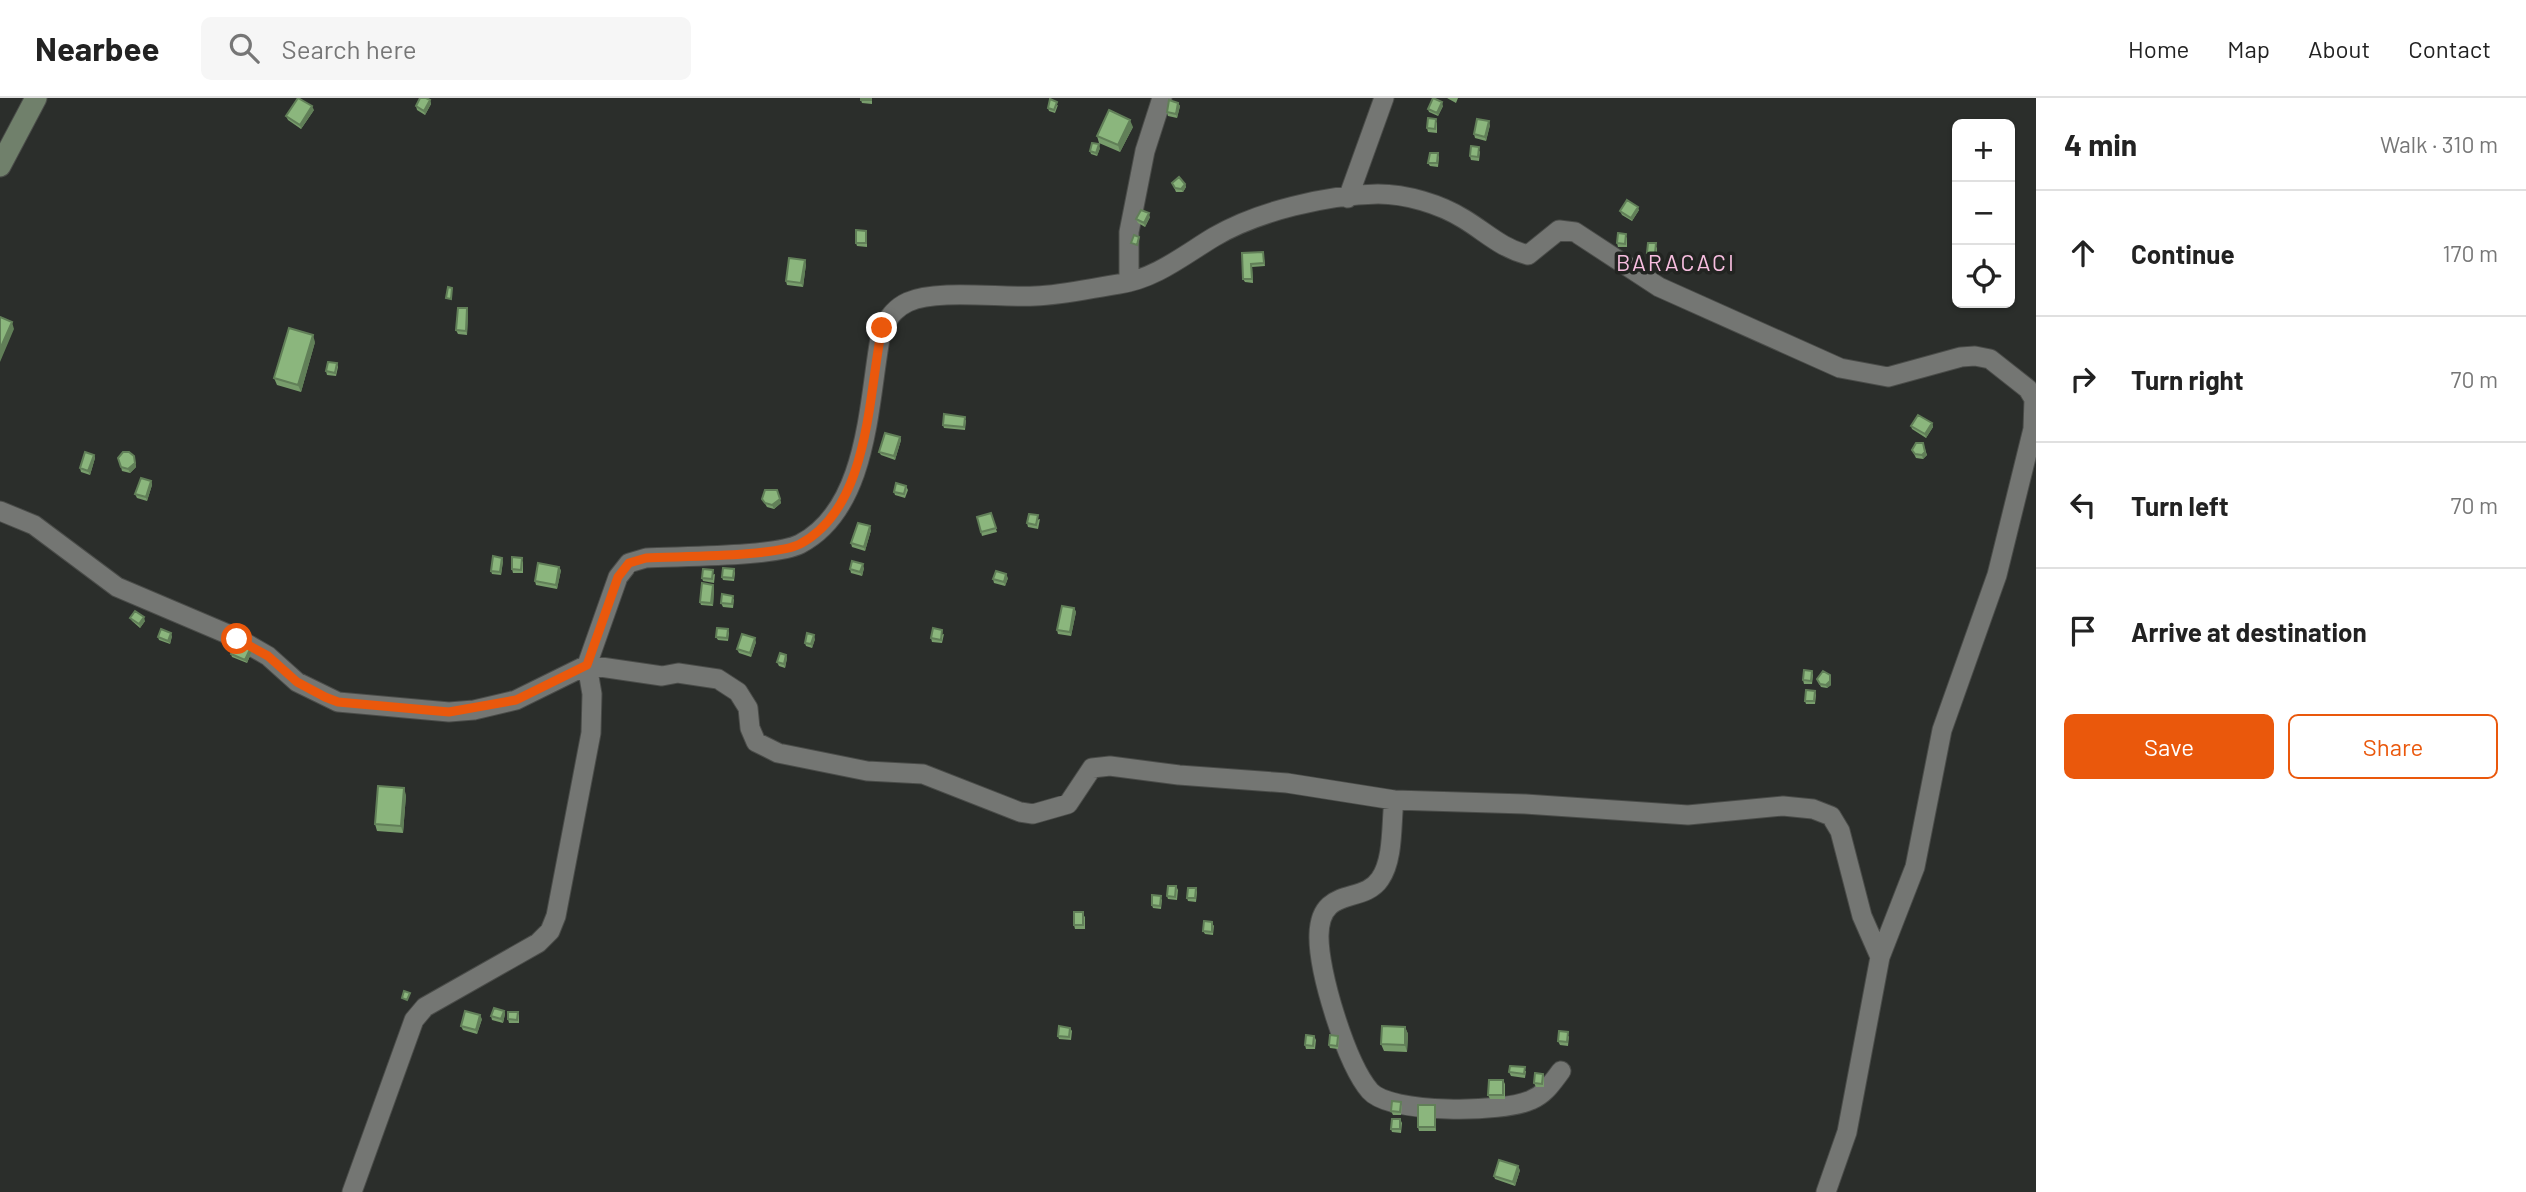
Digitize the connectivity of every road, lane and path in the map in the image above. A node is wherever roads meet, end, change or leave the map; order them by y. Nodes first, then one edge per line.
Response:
1 (36, 98) edge
2 (1162, 98) edge
3 (1384, 98) edge
4 (0, 166) edge
5 (1348, 198) junction
6 (1129, 282) junction
7 (0, 511) edge
8 (587, 665) junction
9 (1394, 800) junction
10 (1880, 957) junction
11 (1560, 1071) dead end
12 (352, 1192) edge
13 (1826, 1192) edge

1 - 4 main road
2 - 6 street
3 - 5 street
5 - 6 street
5 - 10 street
6 - 8 street
7 - 8 street
8 - 9 street
8 - 12 street
9 - 10 street
9 - 11 street
10 - 13 street

